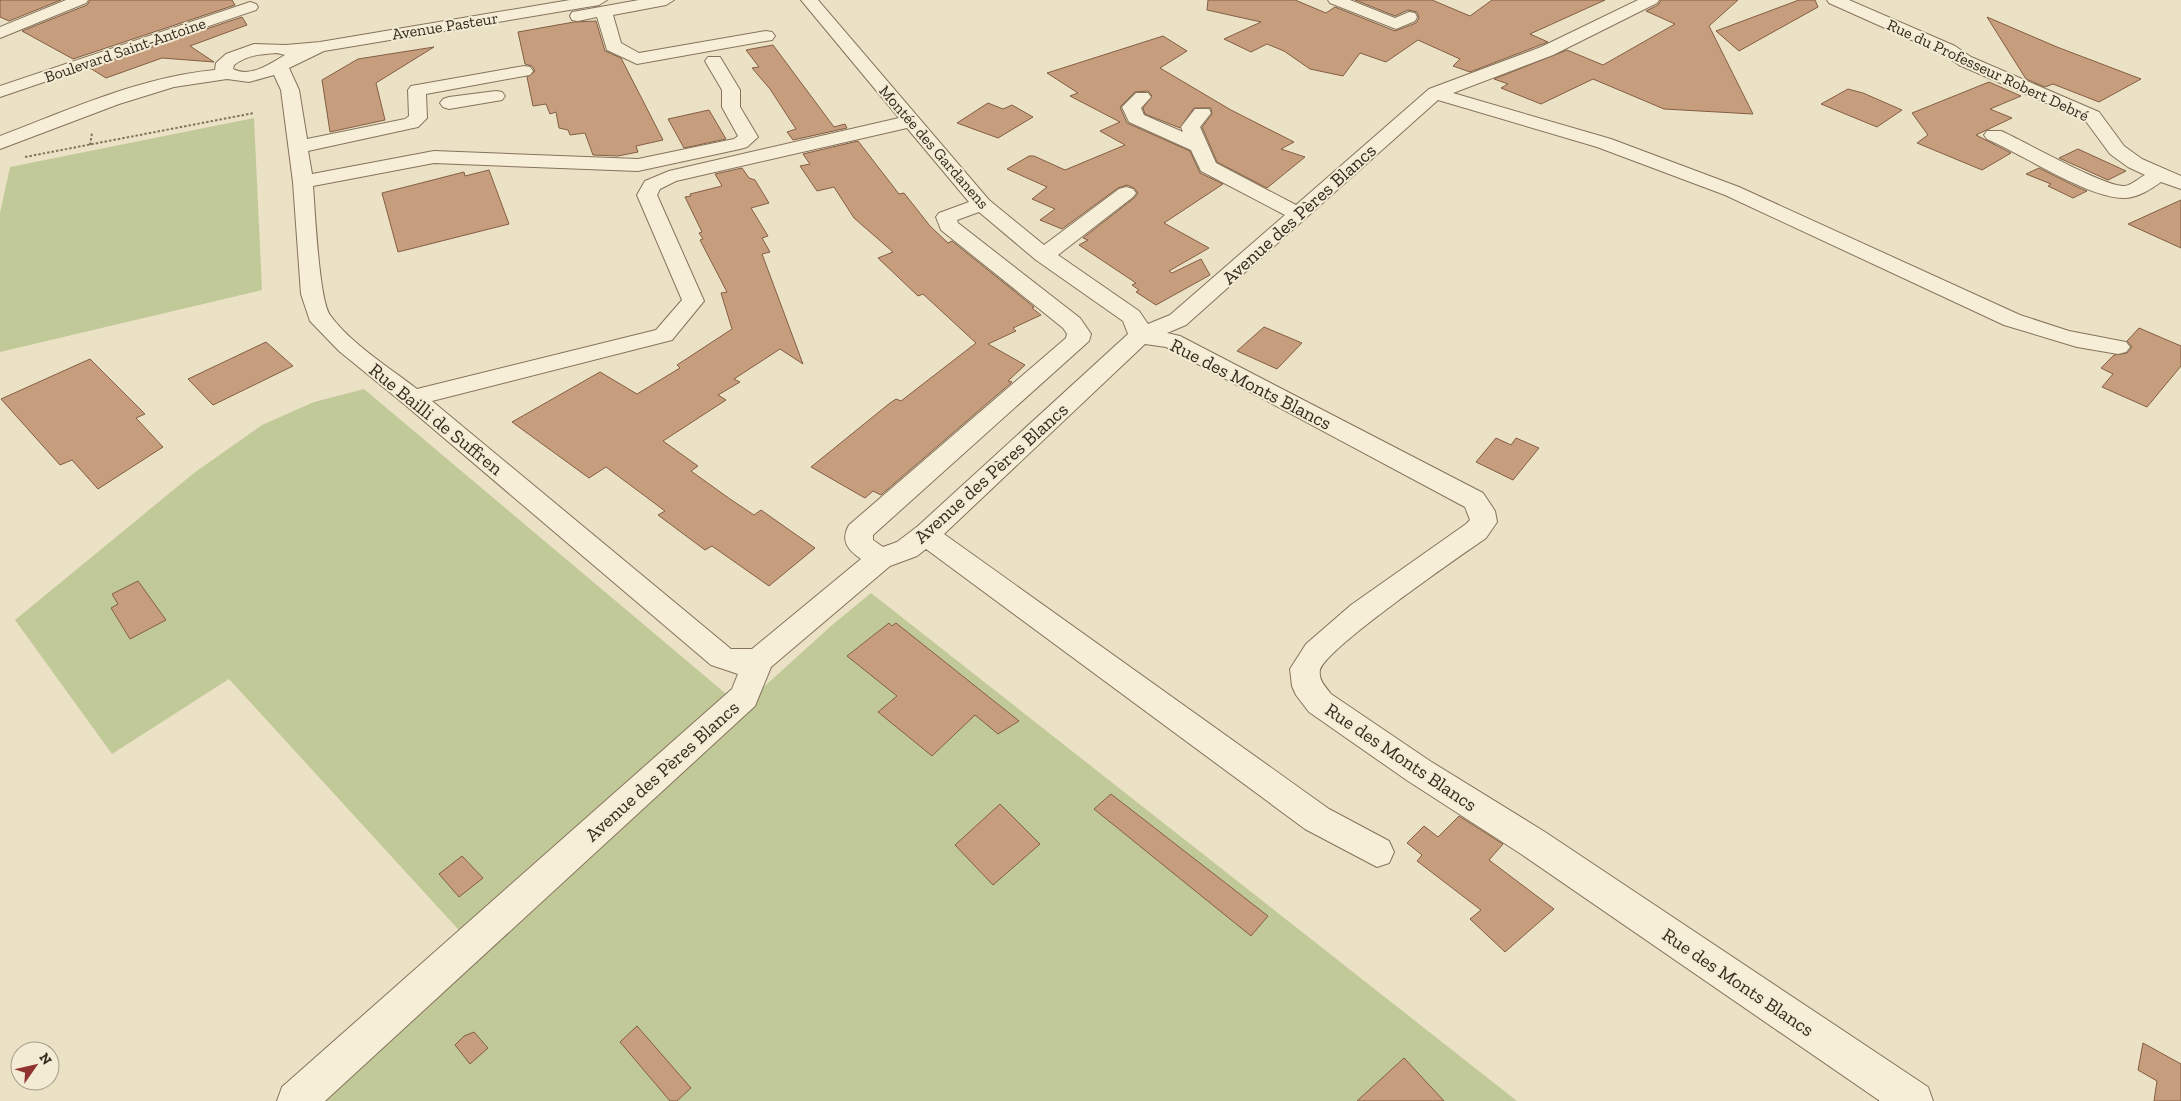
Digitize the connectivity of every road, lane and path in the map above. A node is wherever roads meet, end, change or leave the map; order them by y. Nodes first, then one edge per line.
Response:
1 (80, 0) edge
2 (666, 0) edge
3 (809, 0) edge
4 (1336, 0) edge
5 (1651, 0) edge
6 (1835, 0) edge
7 (602, 6) edge
8 (1408, 17) dead end
9 (0, 33) edge
10 (268, 35) edge
11 (766, 36) dead end
12 (714, 61) dead end
13 (227, 69) junction
14 (524, 71) dead end
15 (0, 92) edge
16 (1435, 93) junction
17 (496, 96) dead end
18 (1142, 97) dead end
19 (418, 109) junction
20 (254, 113) dead end
21 (1202, 113) dead end
22 (911, 121) junction
23 (92, 133) dead end
24 (1994, 135) dead end
25 (0, 137) edge
26 (0, 143) edge
27 (90, 145) junction
28 (298, 147) junction
29 (1199, 147) junction
30 (18, 159) dead end
31 (2160, 174) junction
32 (303, 182) junction
33 (2181, 183) edge
34 (1126, 193) dead end
35 (982, 204) junction
36 (1299, 214) junction
37 (1044, 255) junction
38 (1140, 336) junction
39 (2118, 347) dead end
40 (413, 398) junction
41 (928, 533) junction
42 (880, 559) junction
43 (758, 660) junction
44 (1377, 852) dead end
45 (296, 1101) edge
46 (1914, 1101) edge

1 - 9 street
2 - 7 street
3 - 22 street, Montée des Gardanens
4 - 8 street
5 - 16 street, Avenue des Pères Blancs
6 - 31 street, Rue du Professeur Robert Debré
7 - 10 street
7 - 11 street
10 - 13 street
10 - 13 street
10 - 15 street, Boulevard Saint-Antoine
10 - 28 street, Rue Bailli de Suffren
12 - 32 street
13 - 25 street
13 - 26 street
14 - 19 street
16 - 36 street, Avenue des Pères Blancs
16 - 39 street
17 - 19 street
18 - 29 street
19 - 28 street
20 - 27 path
21 - 29 street
22 - 35 street, Montée des Gardanens
22 - 40 street
23 - 27 path
24 - 31 street
27 - 30 path
28 - 32 street, Rue Bailli de Suffren
29 - 36 street
31 - 33 street, Rue du Professeur Robert Debré
32 - 40 street, Rue Bailli de Suffren
34 - 37 street
35 - 37 street, Montée des Gardanens
35 - 42 street
36 - 38 street, Avenue des Pères Blancs
37 - 38 street, Montée des Gardanens
38 - 41 street, Avenue des Pères Blancs
38 - 46 street, Rue des Monts Blancs
40 - 43 street, Rue Bailli de Suffren
41 - 42 street, Avenue des Pères Blancs
41 - 44 street
42 - 43 street, Avenue des Pères Blancs
43 - 45 street, Avenue des Pères Blancs

